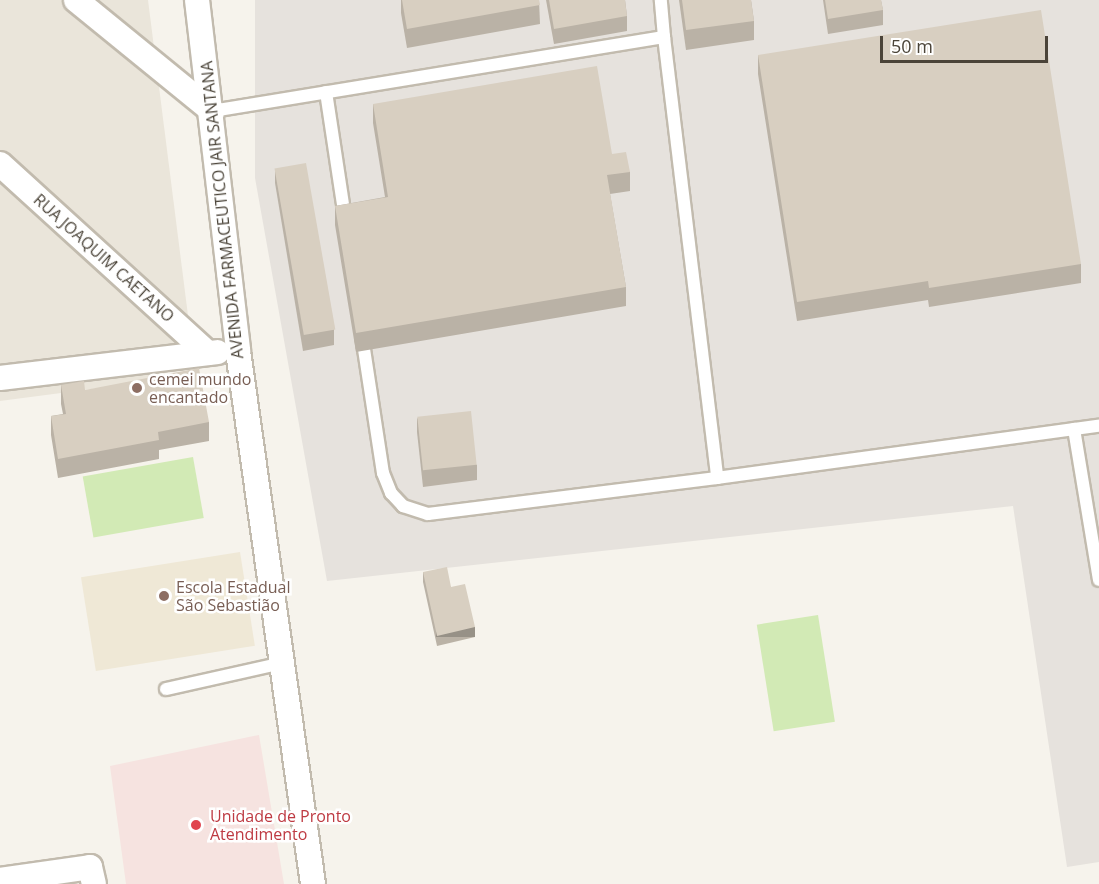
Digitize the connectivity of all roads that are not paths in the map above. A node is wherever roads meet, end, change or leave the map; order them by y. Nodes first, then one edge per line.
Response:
1 (76, 0) edge
2 (197, 0) edge
3 (661, 0) edge
4 (664, 37) junction
5 (326, 92) junction
6 (212, 111) junction
7 (0, 164) edge
8 (346, 230) edge
9 (360, 322) edge
10 (238, 351) junction
11 (208, 352) junction
12 (0, 378) edge
13 (1099, 426) edge
14 (1074, 429) junction
15 (717, 478) junction
16 (1099, 580) edge
17 (282, 663) junction
18 (166, 688) dead end
19 (0, 880) edge
20 (94, 884) edge
21 (313, 884) edge

1 - 6 street
2 - 6 street, AVENIDA FARMACEUTICO JAIR SANTANA
3 - 4 lane
4 - 5 lane
4 - 15 lane
5 - 6 lane
5 - 8 lane
6 - 10 street, AVENIDA FARMACEUTICO JAIR SANTANA
7 - 11 street, RUA JOAQUIM CAETANO
9 - 15 lane
10 - 11 street
10 - 17 street, AVENIDA FARMACEUTICO JAIR SANTANA
11 - 12 street
13 - 14 lane
14 - 15 lane
14 - 16 lane
17 - 18 lane
17 - 21 street, AVENIDA FARMACEUTICO JAIR SANTANA
19 - 20 street

